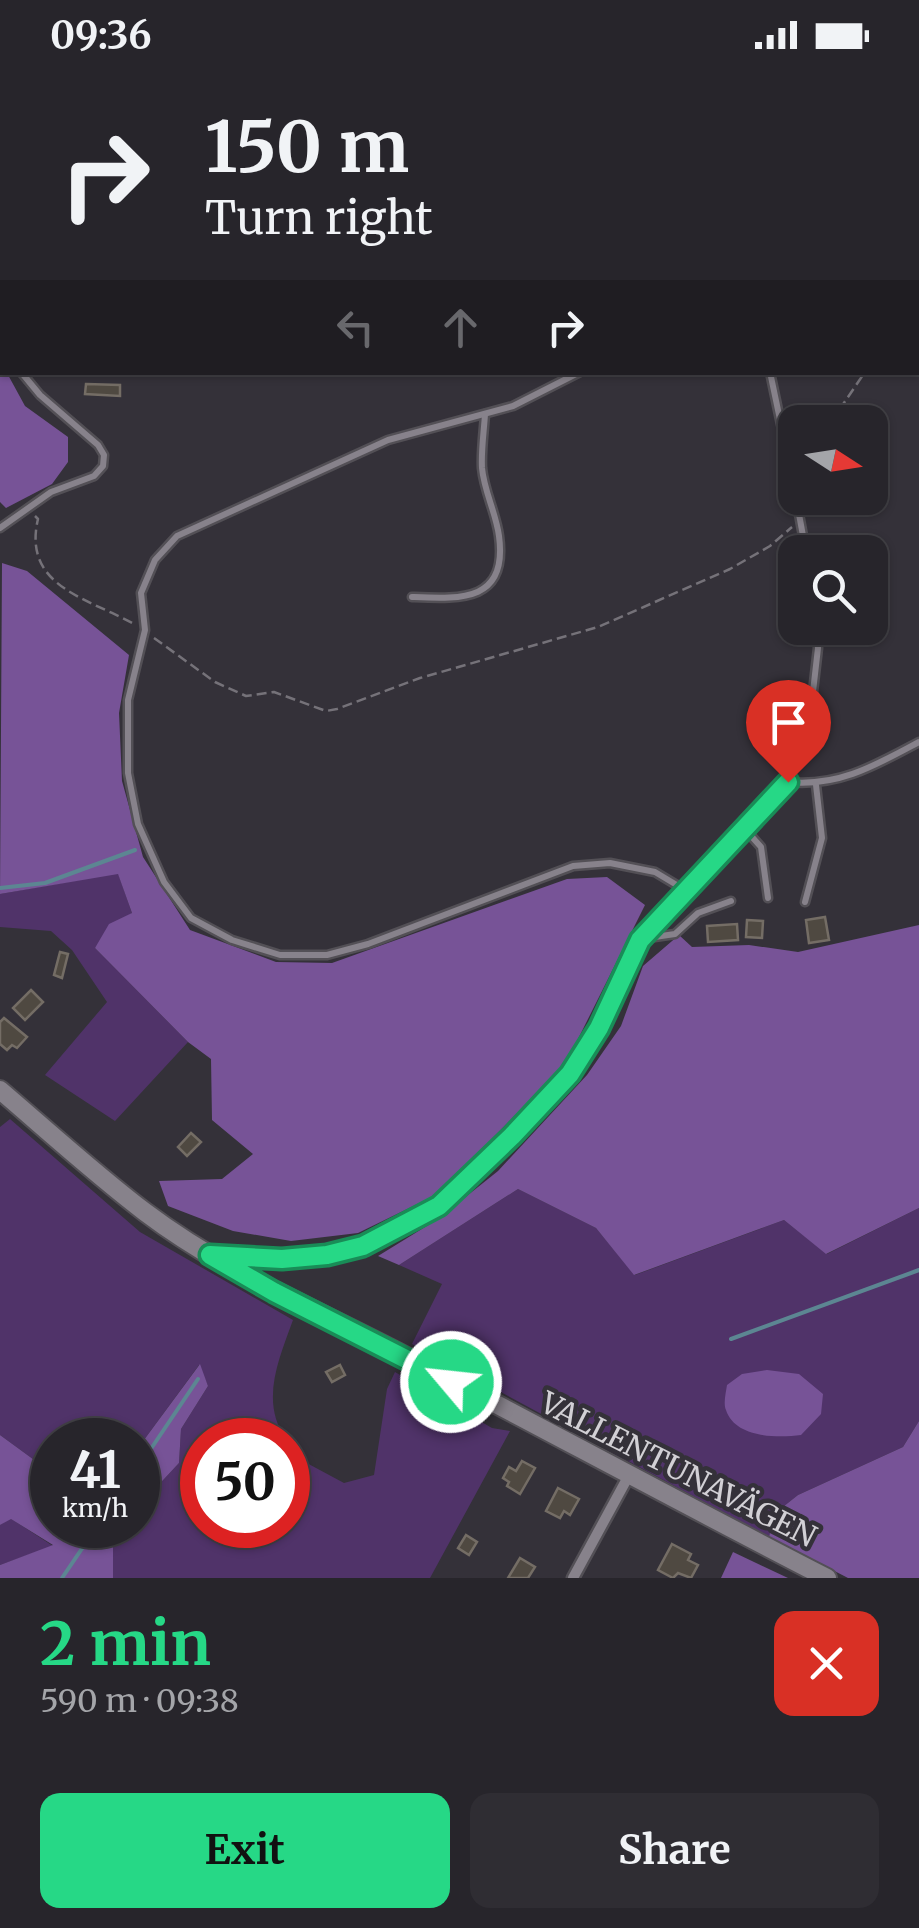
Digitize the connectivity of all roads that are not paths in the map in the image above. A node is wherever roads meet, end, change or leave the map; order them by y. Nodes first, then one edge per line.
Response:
1 (23, 375) edge
2 (574, 375) edge
3 (771, 375) edge
4 (778, 410) edge
5 (484, 414) junction
6 (0, 528) edge
7 (412, 596) dead end
8 (818, 645) edge
9 (919, 742) edge
10 (788, 782) junction
11 (816, 785) junction
12 (744, 828) junction
13 (686, 890) junction
14 (768, 898) dead end
15 (731, 901) dead end
16 (805, 902) dead end
17 (640, 940) junction
18 (0, 1090) edge
19 (210, 1255) junction
20 (628, 1477) junction
21 (573, 1578) edge
22 (827, 1578) edge

1 - 6 lane
2 - 5 lane
3 - 4 lane
5 - 7 lane
5 - 13 lane
8 - 10 lane
9 - 11 lane
10 - 11 lane
10 - 12 lane
11 - 16 lane
12 - 13 lane
12 - 14 lane
13 - 17 lane
15 - 17 lane
17 - 19 lane
18 - 19 main road, VALLENTUNAVÄGEN
19 - 20 main road, VALLENTUNAVÄGEN
20 - 21 street
20 - 22 main road, VALLENTUNAVÄGEN

